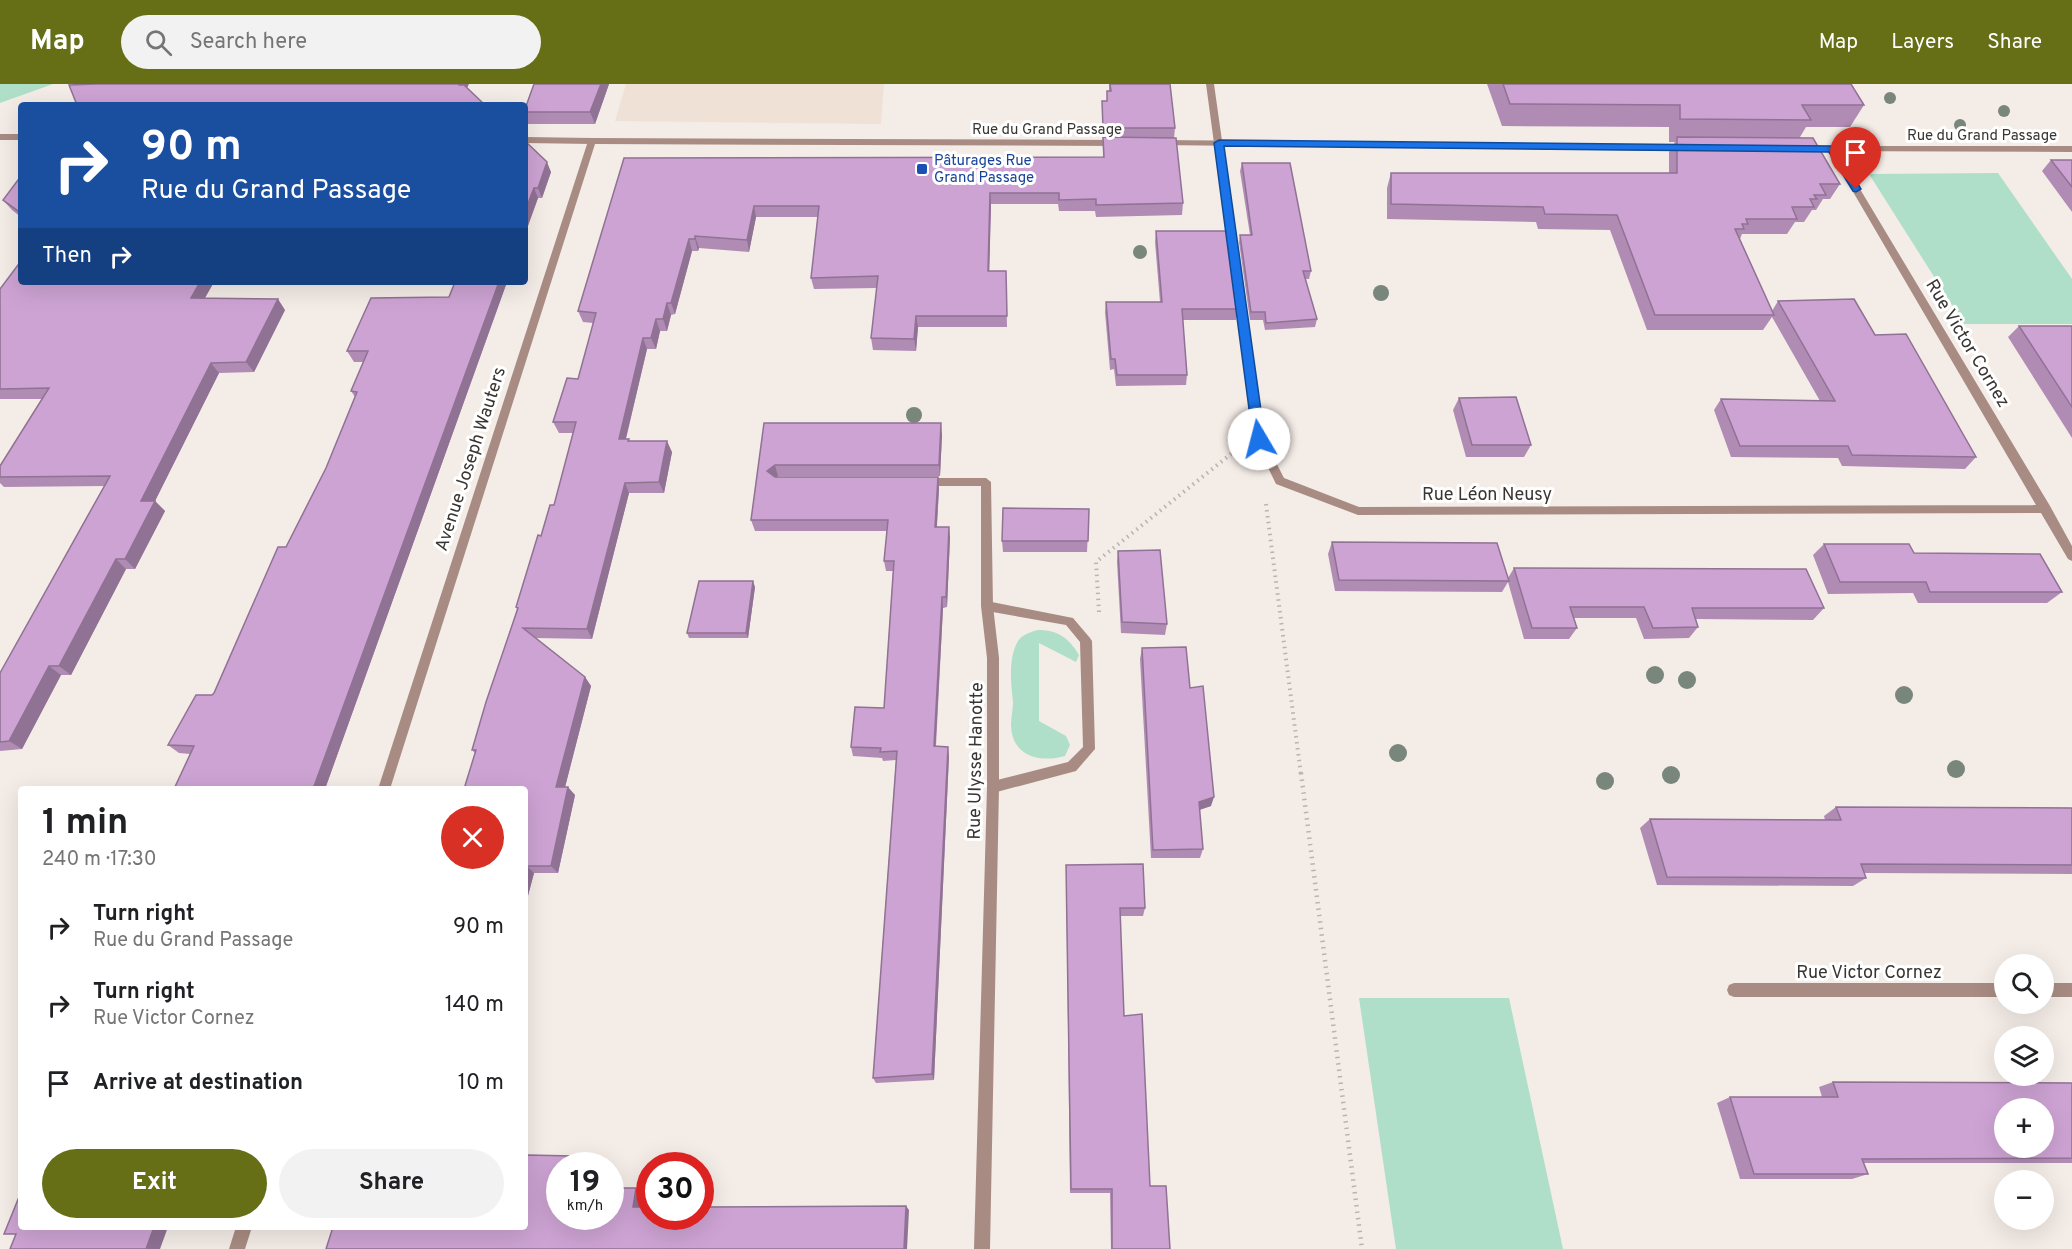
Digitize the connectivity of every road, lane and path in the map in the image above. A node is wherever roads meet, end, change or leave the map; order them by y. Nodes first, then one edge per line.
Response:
1 (1210, 84) edge
2 (0, 137) edge
3 (18, 137) edge
4 (528, 140) edge
5 (592, 141) junction
6 (1124, 143) edge
7 (1148, 143) edge
8 (1219, 143) junction
9 (1692, 148) edge
10 (1797, 149) edge
11 (1833, 149) junction
12 (2072, 149) edge
13 (1259, 439) junction
14 (1280, 481) junction
15 (905, 482) edge
16 (2046, 509) junction
17 (2072, 556) edge
18 (987, 606) junction
19 (1086, 641) junction
20 (385, 786) edge
21 (993, 787) junction
22 (1734, 990) dead end
23 (1994, 990) edge
24 (2054, 990) edge
25 (2072, 990) edge
26 (243, 1230) edge
27 (237, 1249) edge
28 (982, 1249) edge
29 (1362, 1249) edge

1 - 8 street
2 - 3 street
4 - 5 street, Rue du Grand Passage
5 - 6 street, Rue du Grand Passage
5 - 20 street, Avenue Joseph Wauters
7 - 8 street, Rue du Grand Passage
8 - 9 street, Rue du Grand Passage
8 - 13 street
10 - 11 street, Rue du Grand Passage
11 - 12 street, Rue du Grand Passage
11 - 16 street, Rue Victor Cornez
13 - 14 street
13 - 19 path
14 - 16 street, Rue Léon Neusy
14 - 29 path
15 - 18 street, Rue Ulysse Hanotte
16 - 17 street, Rue Victor Cornez
18 - 19 street
18 - 21 street, Rue Ulysse Hanotte
19 - 21 street
21 - 28 street, Rue Ulysse Hanotte
22 - 23 street, Rue Victor Cornez
24 - 25 street
26 - 27 street

